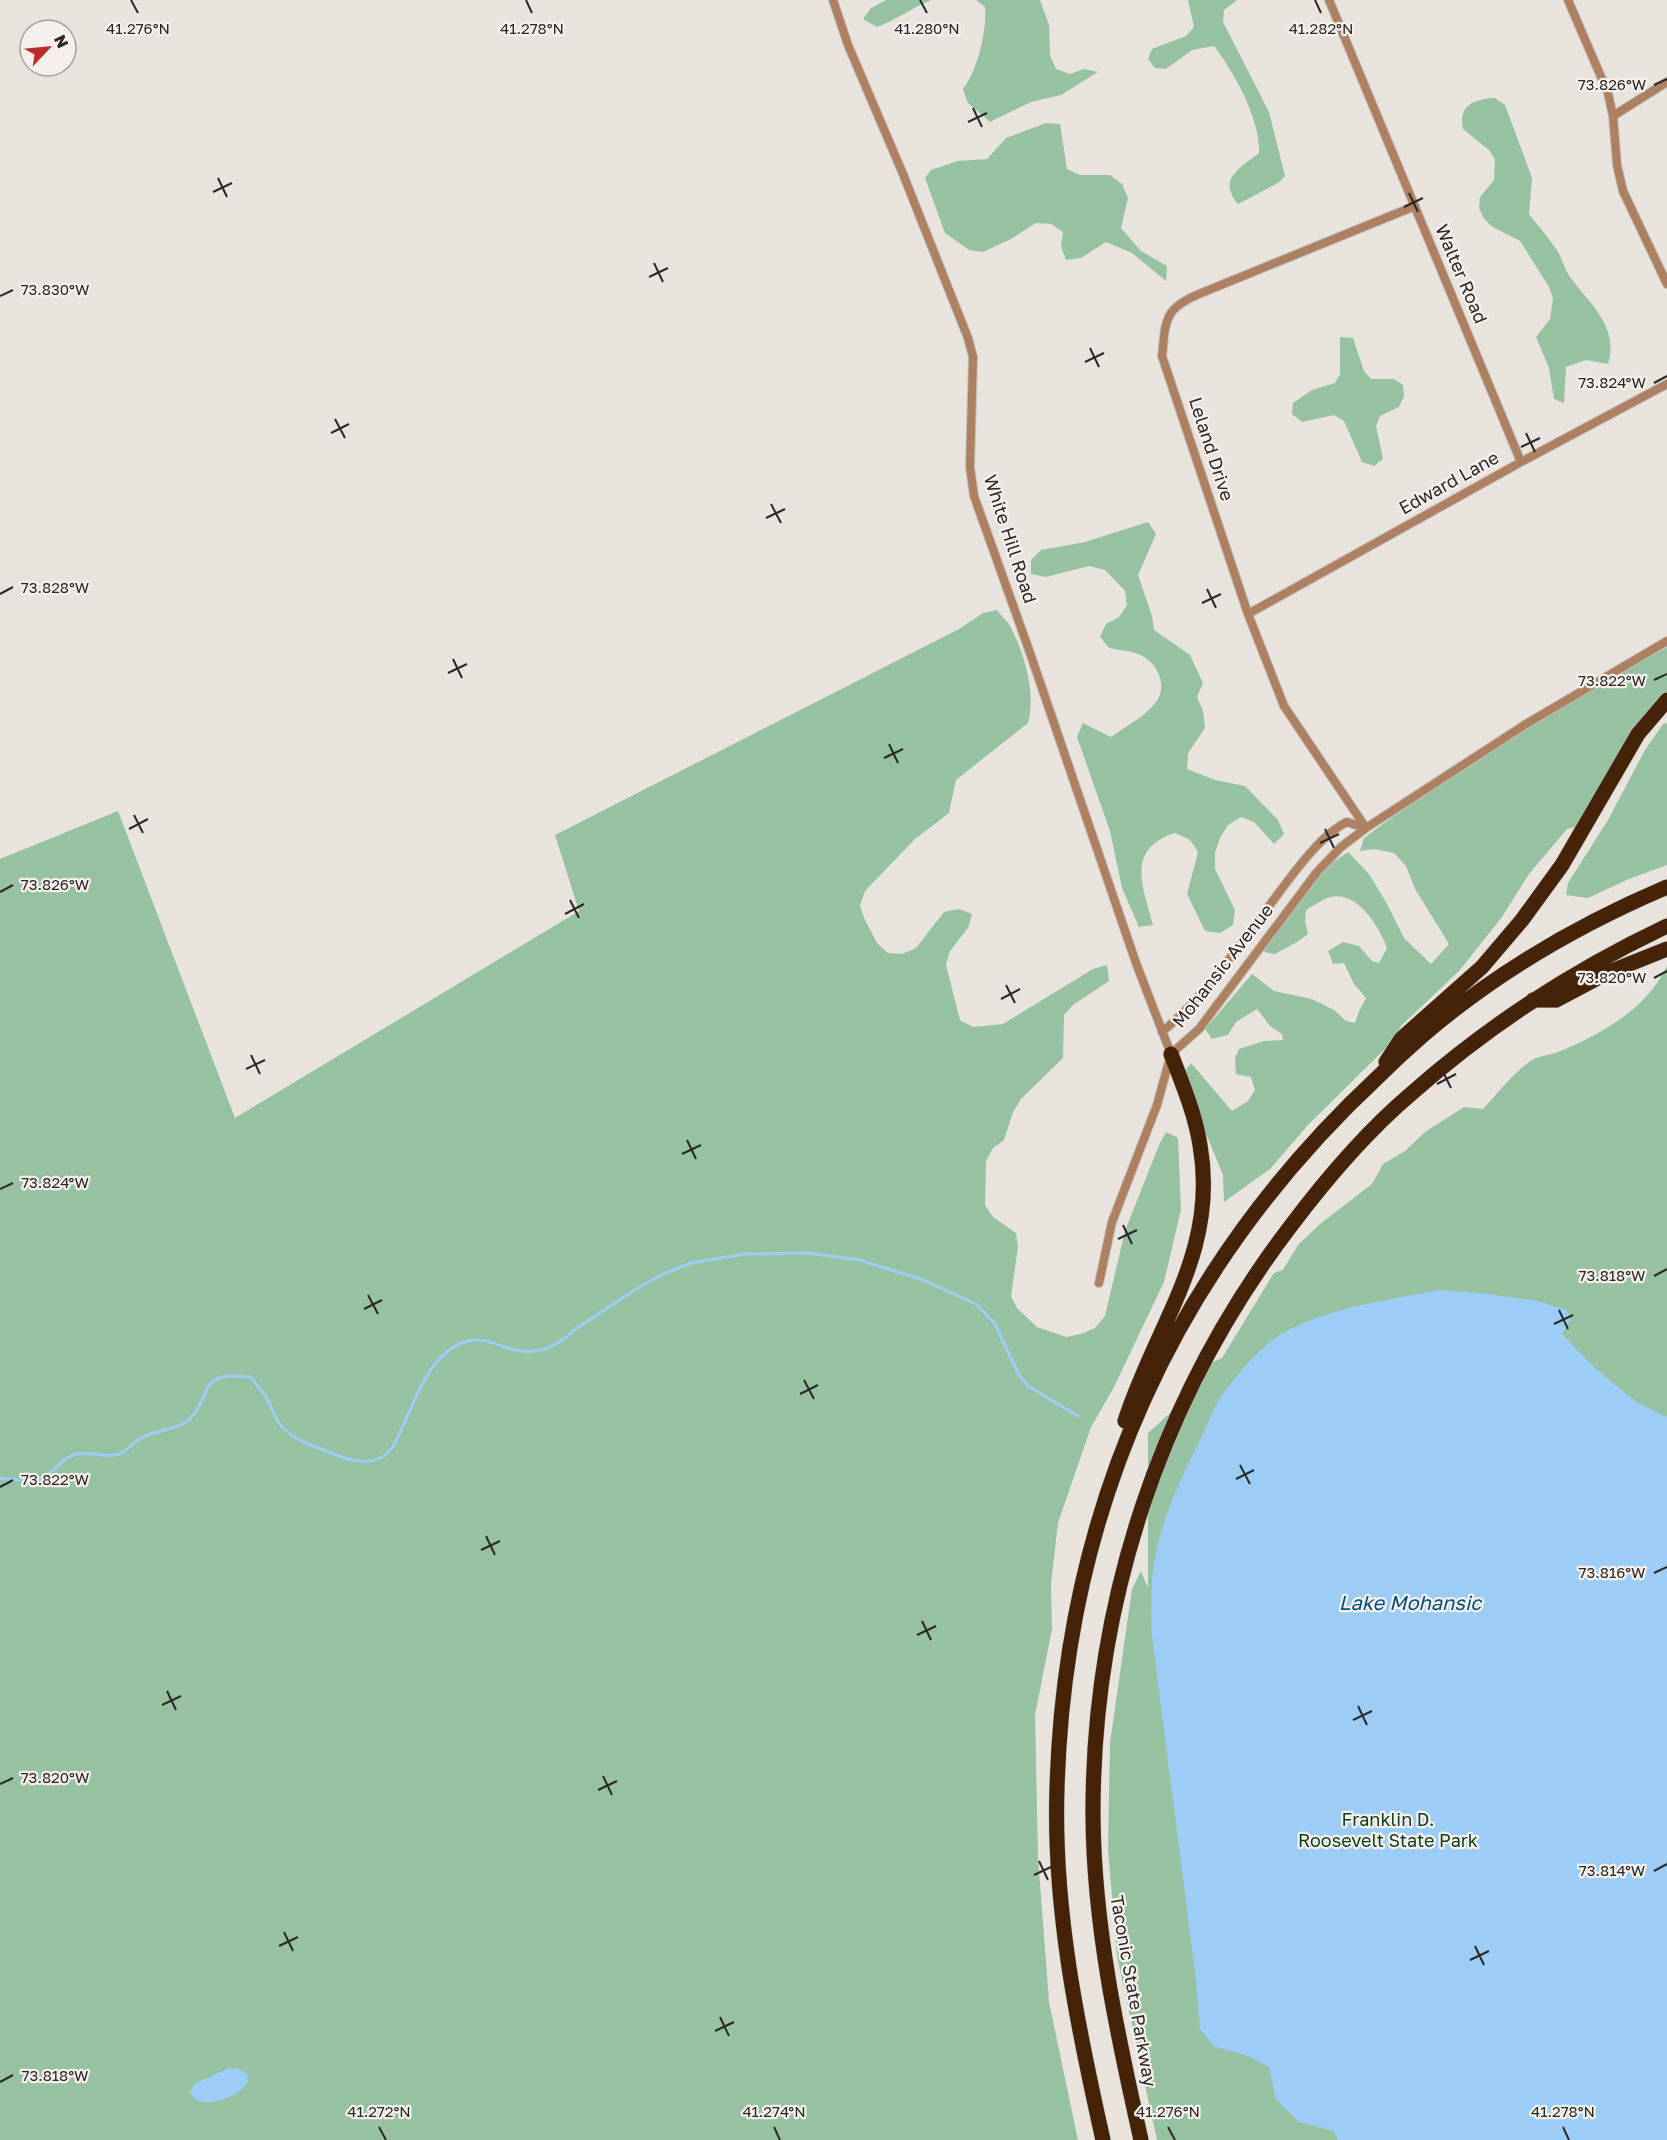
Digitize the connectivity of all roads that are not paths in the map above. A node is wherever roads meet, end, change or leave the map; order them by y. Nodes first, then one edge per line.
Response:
1 (833, 0) edge
2 (1329, 0) edge
3 (1568, 0) edge
4 (1667, 82) edge
5 (1613, 116) junction
6 (1415, 206) junction
7 (1667, 284) edge
8 (1667, 384) edge
9 (1521, 462) junction
10 (1248, 614) junction
11 (1667, 641) edge
12 (1667, 700) edge
13 (1366, 828) junction
14 (1667, 887) edge
15 (1667, 926) edge
16 (1667, 949) edge
17 (1533, 1000) junction
18 (1162, 1032) junction
19 (1171, 1054) junction
20 (1382, 1074) junction
21 (1099, 1283) dead end
22 (1110, 1483) junction
23 (1103, 2140) edge
24 (1141, 2140) edge

1 - 18 street, White Hill Road
2 - 6 street, Walter Road
3 - 5 street
4 - 5 street
5 - 7 street
6 - 9 street, Walter Road
6 - 10 street, Leland Drive
8 - 9 street, Edward Lane
9 - 10 street, Edward Lane
10 - 13 street, Leland Drive
11 - 13 street, Mohansic Avenue
12 - 20 highway
13 - 18 street, Mohansic Avenue
13 - 19 street, Mohansic Avenue
14 - 20 highway
15 - 17 highway, Taconic State Parkway
16 - 17 highway
17 - 24 highway, Taconic State Parkway
18 - 19 street, White Hill Road
19 - 21 street, Mohansic Avenue
19 - 22 highway
20 - 22 highway
22 - 23 highway

